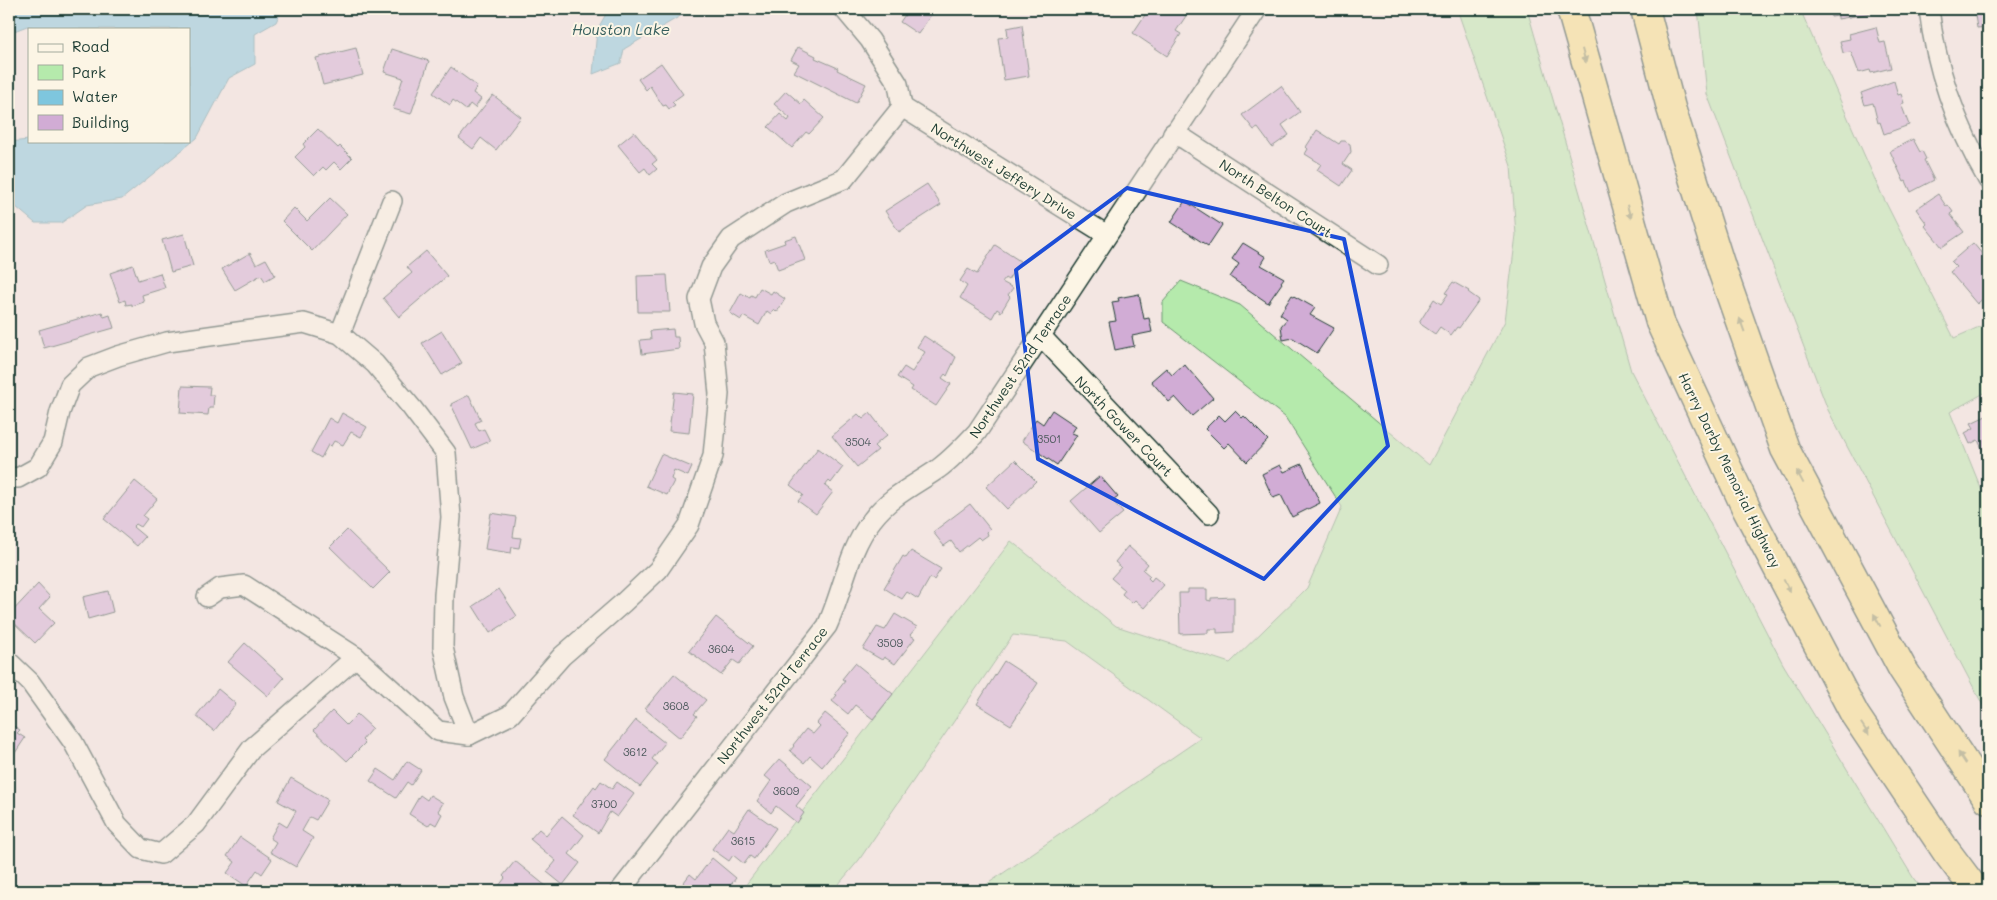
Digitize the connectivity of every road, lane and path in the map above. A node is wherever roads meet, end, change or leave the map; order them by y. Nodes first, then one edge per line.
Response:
1 (844, 9) edge
2 (1257, 9) edge
3 (1571, 9) edge
4 (1645, 9) edge
5 (1929, 9) edge
6 (902, 107) junction
7 (1173, 134) junction
8 (1988, 180) edge
9 (392, 201) dead end
10 (1107, 236) junction
11 (1378, 265) dead end
12 (340, 334) junction
13 (1041, 336) junction
14 (9, 477) edge
15 (1209, 514) dead end
16 (207, 597) dead end
17 (356, 656) junction
18 (9, 662) edge
19 (469, 735) junction
20 (1988, 799) edge
21 (620, 891) edge
22 (1976, 891) edge

1 - 6 street
2 - 7 street, Northwest 52nd Terrace
3 -> 22 highway, Harry Darby Memorial Highway
20 -> 4 highway
5 - 8 street
6 - 10 street, Northwest Jeffery Drive
6 - 19 street
7 - 10 street, Northwest 52nd Terrace
7 - 11 street, North Belton Court
9 - 12 street
10 - 13 street, Northwest 52nd Terrace
12 - 14 street
12 - 19 street
13 - 15 street, North Gower Court
13 - 21 street, Northwest 52nd Terrace
16 - 17 street
17 - 18 street
17 - 19 street

